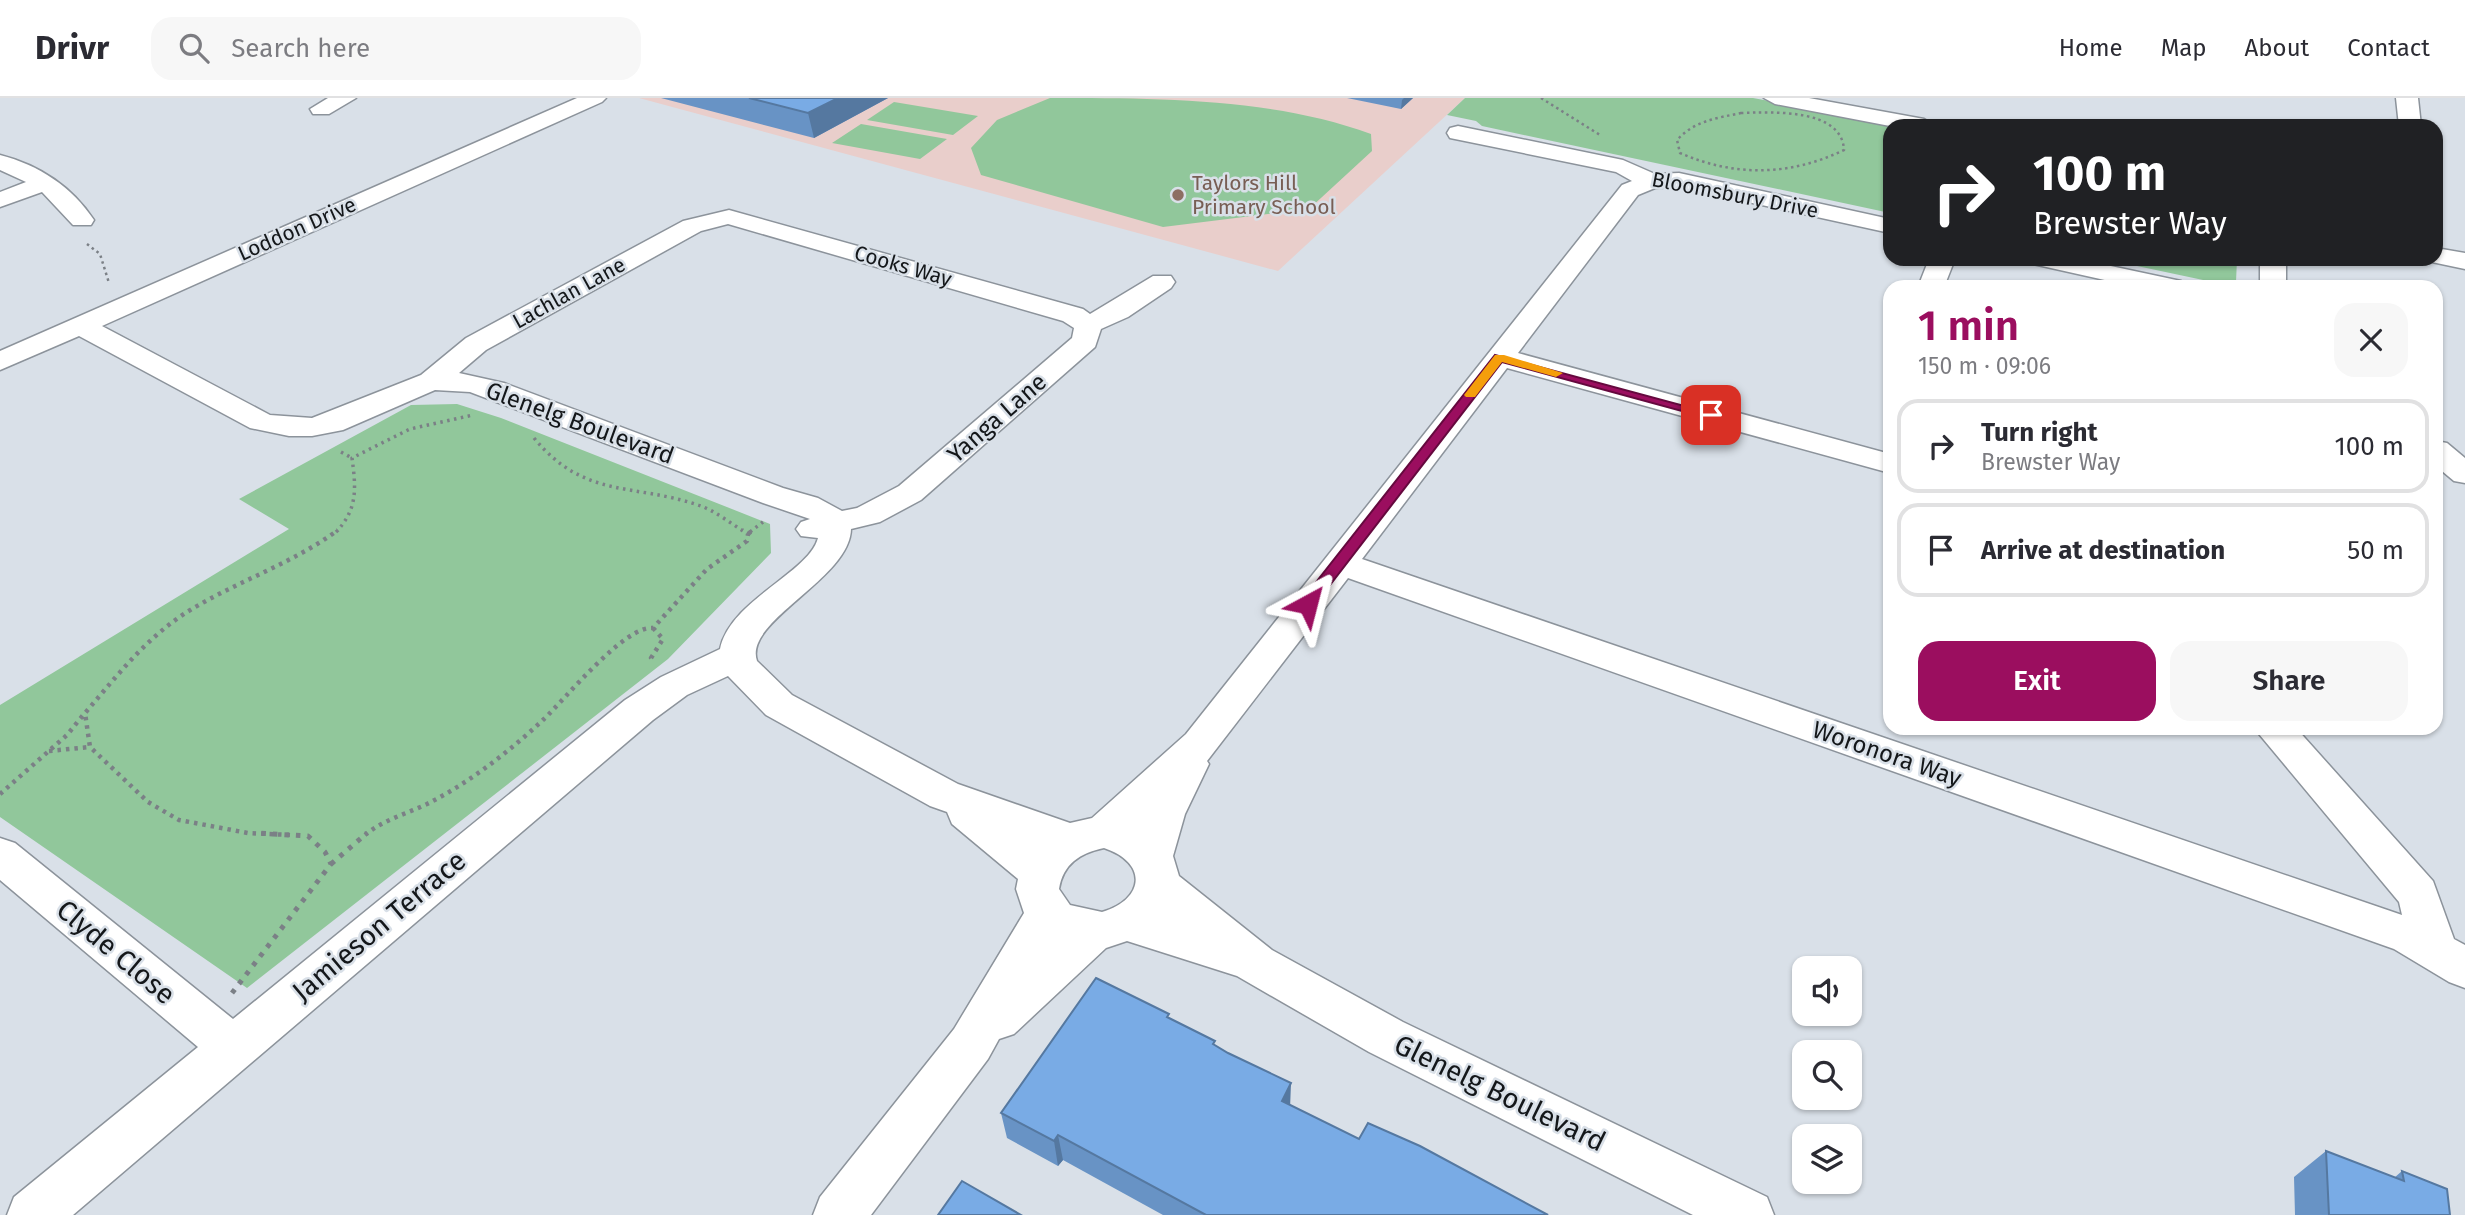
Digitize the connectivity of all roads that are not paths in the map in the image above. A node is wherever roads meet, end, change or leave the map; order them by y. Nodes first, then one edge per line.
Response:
1 (345, 98) edge
2 (595, 98) edge
3 (2407, 98) edge
4 (1780, 105) edge
5 (321, 109) dead end
6 (2409, 119) edge
7 (1883, 120) edge
8 (1458, 134) dead end
9 (10, 166) edge
10 (1651, 181) junction
11 (46, 183) junction
12 (0, 200) edge
13 (76, 211) road end
14 (715, 219) joint
15 (1883, 224) edge
16 (2443, 257) edge
17 (2465, 261) edge
18 (2074, 266) edge
19 (2140, 280) edge
20 (1162, 282) dead end
21 (1088, 325) junction
22 (79, 326) junction
23 (1499, 358) junction
24 (0, 361) edge
25 (432, 381) junction
26 (2443, 456) edge
27 (1883, 462) edge
28 (2465, 474) edge
29 (823, 527) junction
30 (1339, 563) junction
31 (725, 660) junction
32 (2279, 735) edge
33 (1199, 744) junction
34 (944, 795) junction
35 (1087, 836) junction
36 (0, 855) edge
37 (1155, 870) junction
38 (1044, 892) junction
39 (1111, 926) junction
40 (2450, 958) edge
41 (1256, 964) junction
42 (971, 1044) junction
43 (234, 1048) junction
44 (33, 1215) edge
45 (839, 1215) edge
46 (1748, 1215) edge

1 - 5 street
2 - 22 street, Loddon Drive
3 - 6 street
4 - 7 street
8 - 10 street, Bloomsbury Drive
9 - 11 street
10 - 15 street, Bloomsbury Drive
10 - 23 street
11 - 12 street
11 - 13 street
14 - 21 street, Cooks Way
14 - 25 street, Lachlan Lane
16 - 17 street
18 - 19 street
20 - 21 street
21 - 29 street, Yanga Lane
22 - 24 street, Loddon Drive
22 - 25 street, Glenelg Boulevard
23 - 27 street
23 - 30 street
25 - 29 street, Glenelg Boulevard
26 - 28 street
29 - 31 street
30 - 33 street
30 - 40 street, Woronora Way
31 - 34 street
31 - 43 street, Jamieson Terrace
32 - 40 street, Woronora Way
33 - 35 street
33 - 37 street
34 - 35 street
34 - 38 street
35 - 37 street
35 - 38 street
36 - 43 street, Clyde Close
37 - 39 street
37 - 41 street, Glenelg Boulevard
38 - 39 street
38 - 42 street
39 - 41 street, Glenelg Boulevard
39 - 42 street
41 - 46 street, Glenelg Boulevard
42 - 45 street
43 - 44 street, Jamieson Terrace

